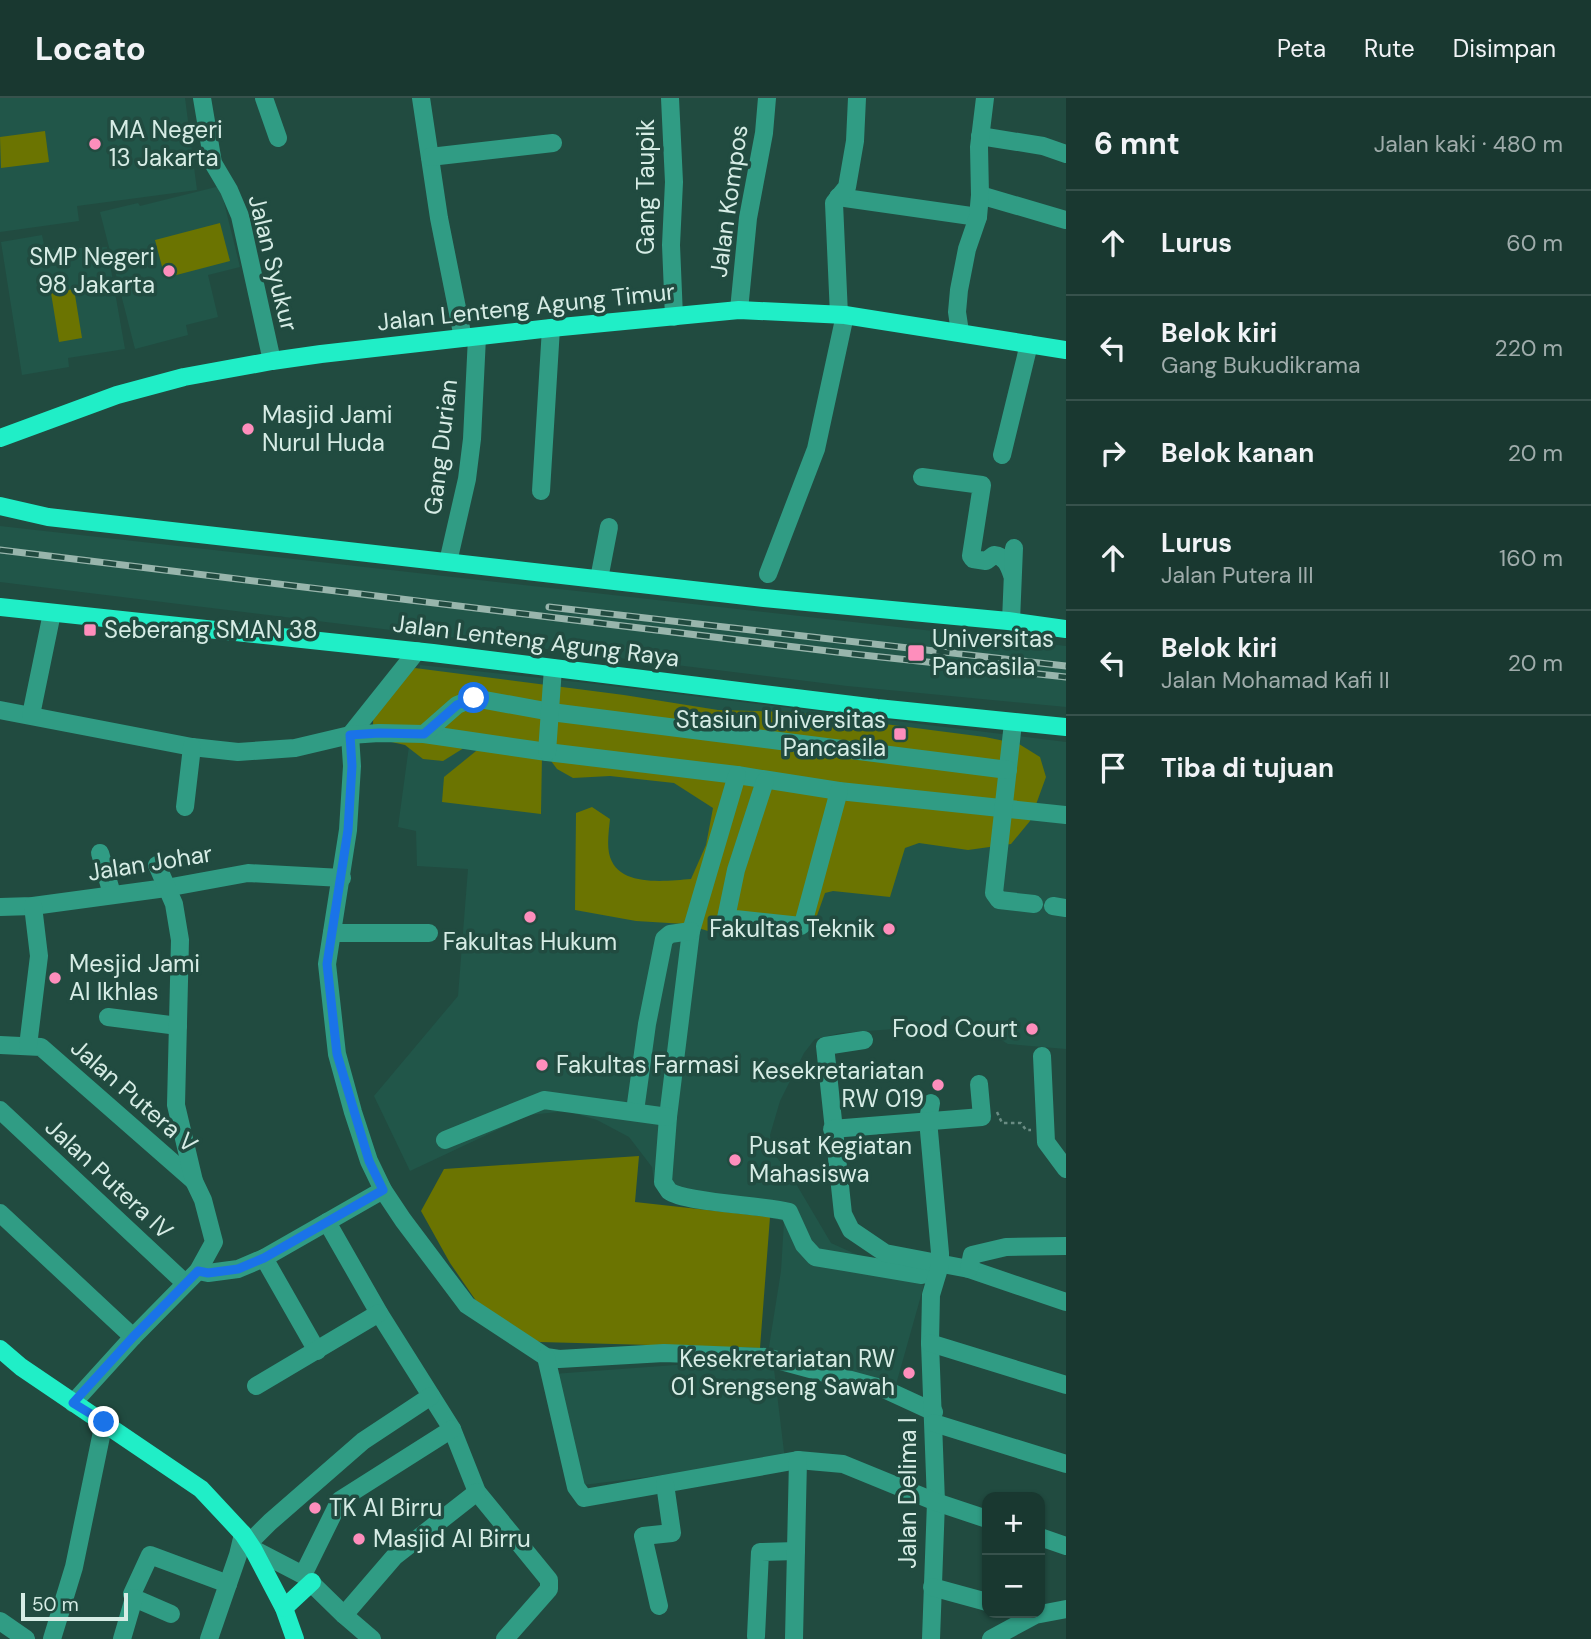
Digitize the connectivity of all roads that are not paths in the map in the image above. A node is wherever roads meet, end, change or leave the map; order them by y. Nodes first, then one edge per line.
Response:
1 (202, 98) edge
2 (264, 98) edge
3 (421, 98) edge
4 (670, 98) edge
5 (767, 98) edge
6 (857, 98) edge
7 (985, 98) edge
8 (980, 136) junction
9 (278, 138) dead end
10 (553, 146) dead end
11 (1066, 154) edge
12 (430, 160) junction
13 (980, 195) junction
14 (838, 197) junction
15 (978, 217) junction
16 (1066, 220) edge
17 (740, 310) junction
18 (674, 317) junction
19 (842, 320) junction
20 (551, 328) junction
21 (960, 332) junction
22 (470, 337) junction
23 (1029, 344) junction
24 (1066, 350) edge
25 (272, 361) junction
26 (0, 438) edge
27 (1002, 455) dead end
28 (922, 477) dead end
29 (541, 491) dead end
30 (0, 506) edge
31 (609, 527) dead end
32 (1014, 548) dead end
33 (448, 562) junction
34 (768, 574) dead end
35 (1012, 575) junction
36 (599, 579) junction
37 (0, 607) edge
38 (52, 613) junction
39 (1009, 621) junction
40 (1066, 629) edge
41 (417, 651) junction
42 (553, 667) junction
43 (0, 710) edge
44 (551, 712) junction
45 (31, 715) junction
46 (1013, 723) junction
47 (1066, 727) edge
48 (424, 734) junction
49 (350, 735) junction
50 (192, 747) junction
51 (547, 752) junction
52 (1008, 770) junction
53 (737, 775) junction
54 (765, 781) junction
55 (839, 791) junction
56 (185, 807) dead end
57 (1003, 807) junction
58 (1066, 815) edge
59 (100, 852) dead end
60 (157, 865) dead end
61 (342, 878) junction
62 (166, 888) junction
63 (111, 894) junction
64 (1034, 904) dead end
65 (33, 906) junction
66 (0, 907) edge
67 (691, 931) junction
68 (332, 933) junction
69 (429, 933) dead end
70 (108, 1017) dead end
71 (178, 1026) junction
72 (864, 1040) dead end
73 (0, 1045) edge
74 (28, 1046) junction
75 (1042, 1056) dead end
76 (979, 1084) dead end
77 (0, 1110) edge
78 (635, 1111) junction
79 (929, 1111) junction
80 (668, 1117) junction
81 (832, 1129) junction
82 (445, 1140) dead end
83 (1066, 1169) edge
84 (194, 1181) junction
85 (377, 1194) junction
86 (0, 1213) edge
87 (327, 1222) junction
88 (1066, 1246) edge
89 (264, 1258) junction
90 (940, 1265) junction
91 (969, 1269) junction
92 (922, 1275) dead end
93 (191, 1277) junction
94 (1066, 1303) edge
95 (379, 1313) junction
96 (133, 1337) junction
97 (930, 1343) junction
98 (0, 1349) edge
99 (317, 1351) junction
100 (546, 1357) junction
101 (1066, 1385) edge
102 (256, 1386) dead end
103 (430, 1396) junction
104 (73, 1403) junction
105 (934, 1418) junction
106 (104, 1422) junction
107 (452, 1429) junction
108 (798, 1460) junction
109 (1066, 1464) edge
110 (665, 1484) junction
111 (477, 1492) junction
112 (936, 1502) junction
113 (982, 1517) edge
114 (1045, 1539) edge
115 (248, 1542) junction
116 (1066, 1546) edge
117 (796, 1551) junction
118 (308, 1579) junction
119 (228, 1584) junction
120 (932, 1587) junction
121 (134, 1598) junction
122 (982, 1601) edge
123 (282, 1603) junction
124 (659, 1606) dead end
125 (1066, 1609) edge
126 (1045, 1612) edge
127 (171, 1614) dead end
128 (344, 1615) junction
129 (1028, 1618) edge
130 (0, 1621) edge
131 (1015, 1633) edge
132 (756, 1636) dead end
133 (26, 1639) edge
134 (52, 1639) edge
135 (122, 1639) edge
136 (209, 1639) edge
137 (295, 1639) edge
138 (372, 1639) edge
139 (505, 1639) edge
140 (794, 1639) edge
141 (931, 1639) edge
142 (990, 1639) edge

1 - 25 street, Jalan Syukur
2 - 9 street
3 - 12 street, Gang Durian
4 - 18 street, Gang Taupik
5 - 17 street, Jalan Kompos
6 - 14 street
7 - 8 street
8 - 11 street
8 - 13 street
10 - 12 street
12 - 22 street, Gang Durian
13 - 15 street
13 - 16 street
14 - 15 street
14 - 19 street
15 - 21 street
17 - 18 main road, Jalan Lenteng Agung Timur
17 - 19 main road, Jalan Lenteng Agung Timur
18 - 20 main road, Jalan Lenteng Agung Timur
19 - 21 main road, Jalan Lenteng Agung Timur
19 - 34 street
20 - 22 main road, Jalan Lenteng Agung Timur
20 - 29 street
21 - 23 main road, Jalan Lenteng Agung Timur
22 - 25 main road, Jalan Lenteng Agung Timur
22 - 33 street, Gang Durian
23 - 24 main road, Jalan Lenteng Agung Timur
23 - 27 street
25 - 26 main road, Jalan Lenteng Agung Timur
28 - 35 street
30 - 33 main road
31 - 36 street
32 - 35 street
33 - 36 main road
35 - 39 street
36 - 39 main road
37 - 38 main road, Jalan Lenteng Agung Raya
38 - 41 main road, Jalan Lenteng Agung Raya
38 - 45 street
39 - 40 main road
41 - 42 main road, Jalan Lenteng Agung Raya
41 - 49 street
42 - 44 street
42 - 46 main road, Jalan Lenteng Agung Raya
43 - 45 street
44 - 48 street
44 - 51 street
44 - 52 street
45 - 50 street
46 - 47 main road, Jalan Lenteng Agung Raya
46 - 52 street
48 - 49 street
48 - 51 street
49 - 50 street
49 - 61 street
50 - 56 street
51 - 53 street
52 - 57 street
53 - 54 street
53 - 67 street
54 - 55 street
54 - 55 street
55 - 57 street
57 - 58 street
57 - 64 street
59 - 63 street
60 - 62 street
61 - 62 street, Jalan Johar
61 - 68 street
62 - 63 street, Jalan Johar
62 - 71 street
63 - 65 street, Jalan Johar
65 - 66 street, Jalan Johar
65 - 74 street
67 - 78 street
67 - 80 street
68 - 69 street
68 - 85 street
70 - 71 street
71 - 84 street
72 - 81 street
73 - 74 street, Jalan Putera V
74 - 84 street, Jalan Putera V
75 - 83 street
76 - 79 street
77 - 93 street, Jalan Putera IV
78 - 80 street
78 - 82 street
79 - 81 street
79 - 90 street, Jalan Delima I
80 - 92 street
81 - 90 street
84 - 93 street
85 - 87 street
85 - 100 street
86 - 96 street
87 - 89 street
87 - 95 street
88 - 91 street
89 - 93 street
89 - 99 street
90 - 91 street
90 - 97 street, Jalan Delima I
91 - 94 street
93 - 96 street
95 - 99 street
95 - 103 street
96 - 104 street
97 - 101 street
97 - 105 street, Jalan Delima I
98 - 104 main road
99 - 102 street
100 - 105 street
100 - 110 street
103 - 107 street
103 - 115 street
104 - 106 main road
105 - 109 street
105 - 112 street, Jalan Delima I
106 - 115 main road
106 - 134 street
107 - 111 street
107 - 118 street
108 - 110 street
108 - 112 street
108 - 117 street
110 - 124 street
111 - 128 street
111 - 139 street
112 - 113 street
112 - 120 street, Jalan Delima I
114 - 116 street
115 - 118 street
115 - 119 street
115 - 123 main road
117 - 132 street
117 - 140 street
118 - 123 main road
118 - 128 street
119 - 121 street
119 - 136 street
120 - 122 street
120 - 141 street, Jalan Delima I
121 - 127 street
121 - 135 street
123 - 137 main road
125 - 126 street
128 - 138 street
129 - 131 street
130 - 133 street
131 - 142 street

